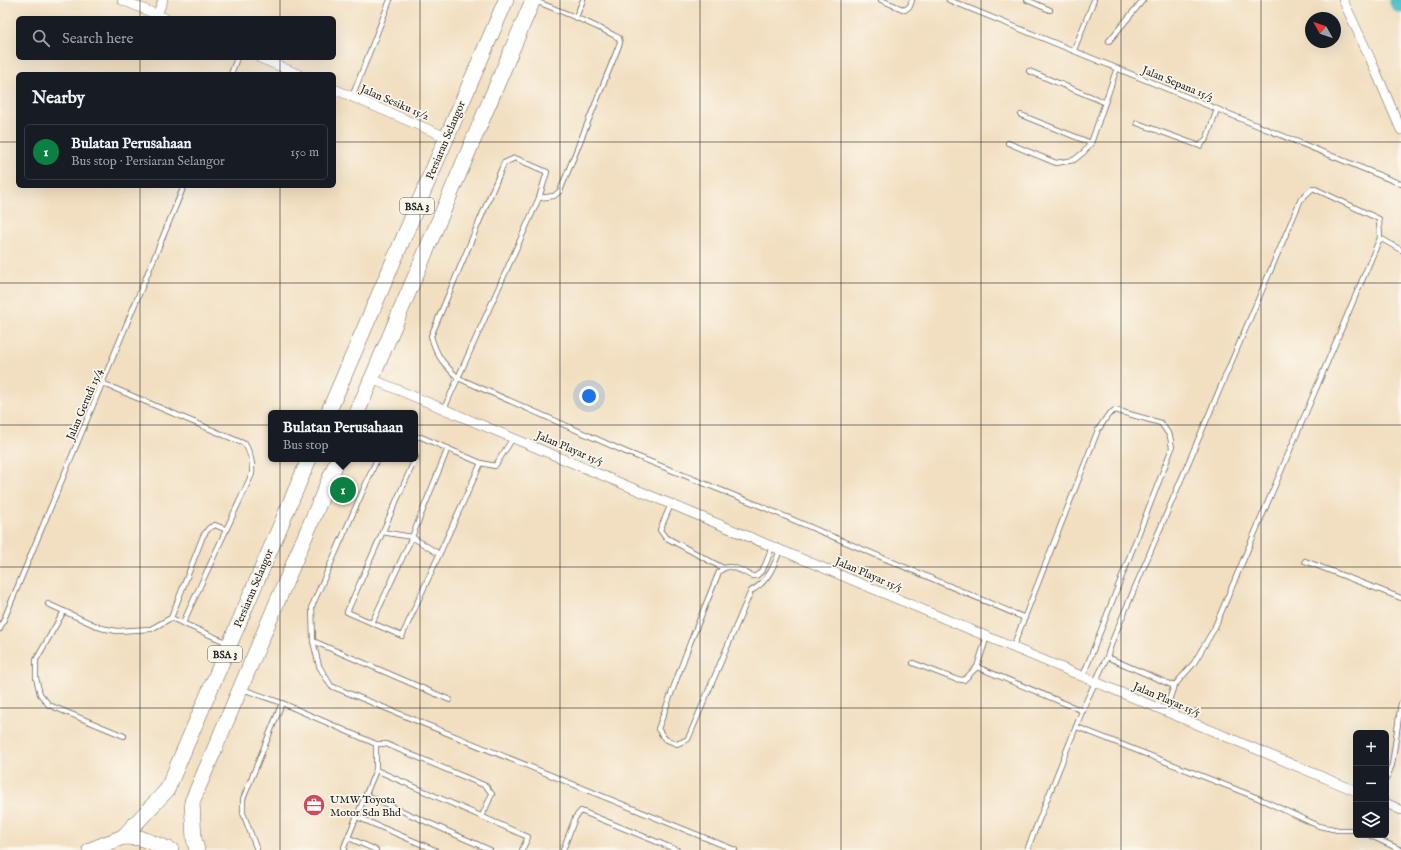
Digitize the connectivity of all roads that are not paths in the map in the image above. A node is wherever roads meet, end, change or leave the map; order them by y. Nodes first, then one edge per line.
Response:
1 (122, 0) edge
2 (163, 0) edge
3 (390, 0) edge
4 (506, 0) edge
5 (533, 0) edge
6 (583, 0) edge
7 (881, 0) edge
8 (912, 0) edge
9 (948, 0) edge
10 (1027, 0) edge
11 (1094, 0) edge
12 (1143, 0) edge
13 (1342, 0) edge
14 (1050, 10) dead end
15 (161, 16) edge
16 (576, 17) junction
17 (1109, 41) dead end
18 (1074, 50) junction
19 (236, 60) edge
20 (265, 60) edge
21 (1116, 68) junction
22 (1029, 71) dead end
23 (232, 72) edge
24 (293, 72) edge
25 (336, 90) edge
26 (352, 97) junction
27 (1104, 102) junction
28 (1217, 109) junction
29 (1021, 115) dead end
30 (1137, 123) dead end
31 (1401, 130) edge
32 (446, 137) junction
33 (1008, 143) dead end
34 (1091, 143) junction
35 (1401, 184) edge
36 (183, 188) edge
37 (539, 198) junction
38 (1380, 238) junction
39 (1401, 250) edge
40 (458, 378) junction
41 (372, 379) junction
42 (102, 383) junction
43 (444, 409) junction
44 (329, 410) edge
45 (358, 410) edge
46 (418, 437) edge
47 (513, 438) junction
48 (448, 448) junction
49 (308, 462) edge
50 (337, 462) edge
51 (376, 462) edge
52 (414, 462) edge
53 (481, 463) junction
54 (671, 504) junction
55 (227, 530) junction
56 (382, 532) junction
57 (412, 537) junction
58 (776, 548) junction
59 (440, 554) junction
60 (1305, 561) dead end
61 (723, 568) junction
62 (1401, 598) edge
63 (48, 604) dead end
64 (64, 611) junction
65 (171, 618) junction
66 (1025, 618) junction
67 (183, 623) junction
68 (372, 623) junction
69 (0, 629) edge
70 (987, 636) junction
71 (313, 641) junction
72 (230, 643) junction
73 (1014, 647) junction
74 (1107, 657) junction
75 (913, 663) dead end
76 (977, 667) junction
77 (1083, 676) junction
78 (1095, 682) junction
79 (1174, 686) junction
80 (240, 688) junction
81 (450, 700) dead end
82 (282, 703) junction
83 (1401, 703) edge
84 (1083, 711) junction
85 (1165, 711) junction
86 (1077, 727) junction
87 (124, 736) dead end
88 (376, 744) junction
89 (376, 770) junction
90 (1389, 772) edge
91 (1353, 790) edge
92 (366, 796) junction
93 (1389, 804) edge
94 (1401, 810) edge
95 (357, 816) junction
96 (482, 816) junction
97 (1353, 830) edge
98 (123, 837) junction
99 (349, 838) junction
100 (1375, 838) edge
101 (90, 850) edge
102 (171, 850) edge
103 (197, 850) edge
104 (257, 850) edge
105 (345, 850) edge
106 (376, 850) edge
107 (435, 850) edge
108 (490, 850) edge
109 (522, 850) edge
110 (563, 850) edge
111 (677, 850) edge
112 (735, 850) edge
113 (1027, 850) edge
114 (1401, 850) edge

1 - 15 street
2 - 15 street
3 - 26 lane
4 - 32 main road, Persiaran Selangor / BSA 3
5 - 16 lane
5 - 41 main road, BSA 3
6 - 16 lane
7 - 8 lane
9 - 18 lane, Jalan Sepana 15/3
10 - 14 lane
11 - 18 lane
12 - 17 lane
13 - 31 street
16 - 37 lane
18 - 21 lane, Jalan Sepana 15/3
19 - 23 lane
20 - 24 street
21 - 27 lane
21 - 28 lane, Jalan Sepana 15/3
22 - 27 lane
25 - 26 street, Jalan Sesiku 15/2
26 - 32 street, Jalan Sesiku 15/2
27 - 34 lane
28 - 30 lane
28 - 35 lane, Jalan Sepana 15/3
29 - 34 lane
32 - 44 main road, Persiaran Selangor / BSA 3
33 - 34 lane
36 - 42 lane, Jalan Gerudi 15/4
37 - 40 lane
37 - 40 lane
38 - 39 lane
38 - 74 lane
38 - 79 lane
40 - 43 lane
40 - 66 lane
41 - 43 street, Jalan Playar 15/5
41 - 45 main road, BSA 3
42 - 55 lane
42 - 69 lane, Jalan Gerudi 15/4
43 - 47 street, Jalan Playar 15/5
46 - 48 lane
47 - 53 lane
47 - 54 street, Jalan Playar 15/5
48 - 53 lane
48 - 57 lane
49 - 72 main road, Persiaran Selangor / BSA 3
50 - 80 main road, BSA 3
51 - 71 lane
52 - 56 lane
53 - 59 lane
54 - 58 street, Jalan Playar 15/5
54 - 61 lane
55 - 65 lane
55 - 67 lane
56 - 57 lane
56 - 68 lane
57 - 59 lane
57 - 68 lane
58 - 61 lane
58 - 61 lane
58 - 70 street, Jalan Playar 15/5
59 - 68 lane
60 - 62 lane
63 - 64 lane
64 - 65 lane
64 - 87 lane
65 - 67 lane
66 - 73 lane
66 - 77 lane
67 - 72 lane
70 - 73 street, Jalan Playar 15/5
70 - 76 lane
71 - 81 lane
71 - 112 lane
72 - 98 main road, Persiaran Selangor / BSA 3
73 - 77 street, Jalan Playar 15/5
74 - 78 lane
74 - 79 lane
75 - 76 lane
76 - 84 lane
77 - 78 street, Jalan Playar 15/5
78 - 84 lane
78 - 85 street, Jalan Playar 15/5
79 - 85 lane
80 - 82 lane
80 - 103 main road, BSA 3
82 - 88 lane
82 - 104 lane
83 - 90 lane
84 - 86 lane
85 - 91 street, Jalan Playar 15/5
86 - 97 lane
86 - 113 lane
88 - 89 lane
88 - 96 lane
89 - 92 lane
89 - 96 lane
92 - 95 lane
92 - 108 lane
93 - 94 street
95 - 99 lane
95 - 107 lane
96 - 109 lane
98 - 101 main road
98 - 102 main road
99 - 105 lane
99 - 106 lane
100 - 114 lane
110 - 111 lane

